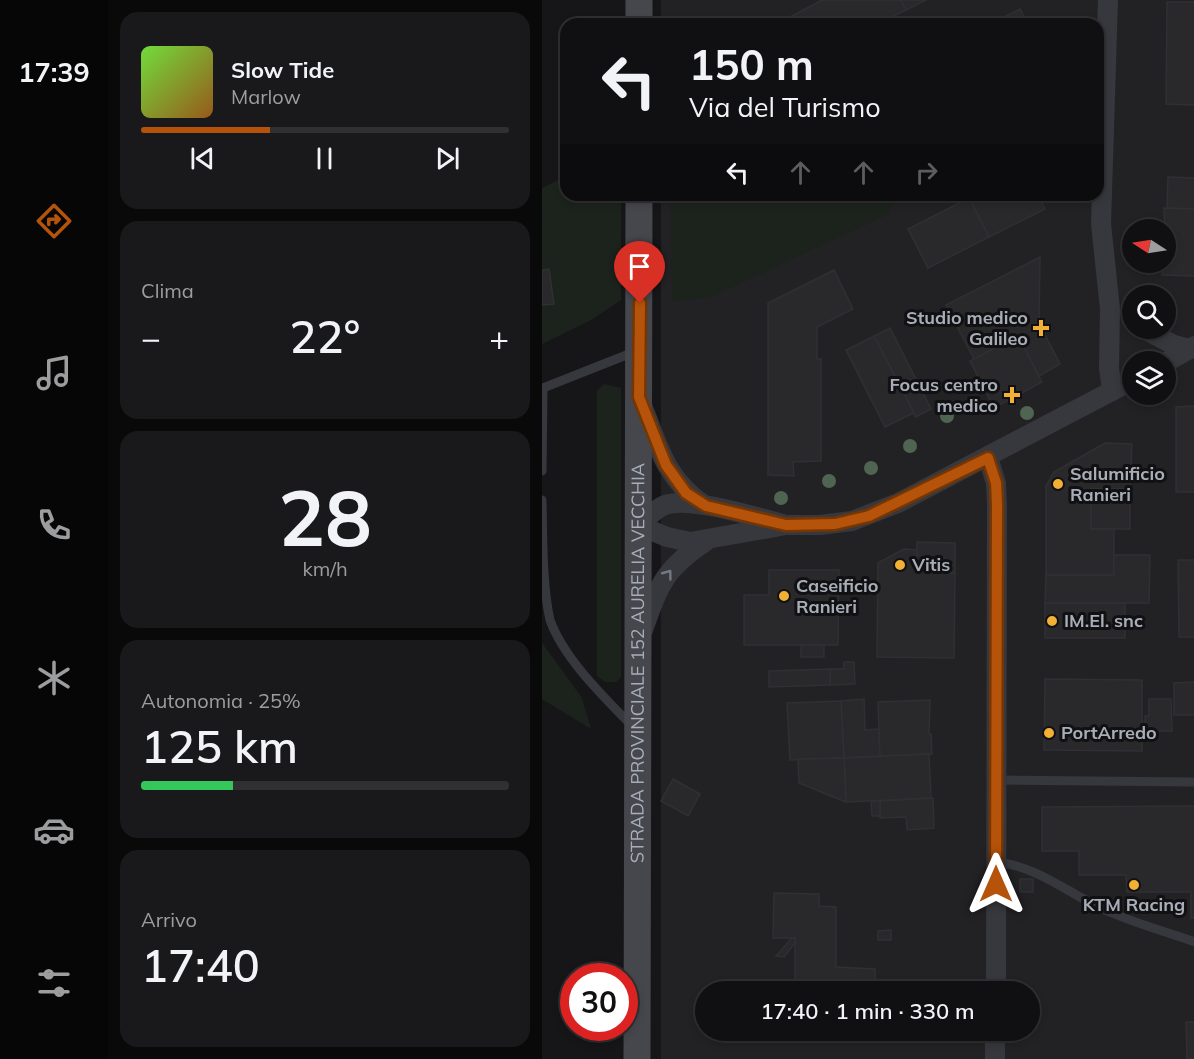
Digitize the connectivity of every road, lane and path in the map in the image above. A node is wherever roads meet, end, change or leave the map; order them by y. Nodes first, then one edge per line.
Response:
1 (639, 0) edge
2 (1108, 0) edge
3 (639, 18) edge
4 (1104, 128) edge
5 (639, 201) edge
6 (1102, 201) edge
7 (1110, 309) junction
8 (1122, 316) edge
9 (1163, 339) edge
10 (1192, 347) edge
11 (639, 350) junction
12 (1176, 356) edge
13 (1122, 386) edge
14 (1112, 392) junction
15 (639, 397) junction
16 (988, 458) junction
17 (542, 471) edge
18 (542, 500) edge
19 (706, 506) junction
20 (638, 525) junction
21 (786, 525) junction
22 (707, 540) junction
23 (638, 647) junction
24 (638, 732) junction
25 (996, 780) junction
26 (1194, 782) edge
27 (996, 862) junction
28 (1194, 942) edge
29 (996, 981) edge
30 (995, 1041) edge
31 (637, 1059) edge
32 (995, 1059) edge

1 - 3 main road
2 - 4 street
5 - 11 main road, STRADA PROVINCIALE 152 AURELIA VECCHIA
6 - 7 street
7 - 8 street
7 - 14 street
9 - 10 street
10 - 12 street
11 - 15 main road, STRADA PROVINCIALE 152 AURELIA VECCHIA
11 - 17 lane
13 - 14 street
14 - 16 street
15 - 19 street
15 - 20 main road, STRADA PROVINCIALE 152 AURELIA VECCHIA
16 - 21 street
16 - 25 street
18 - 24 lane
19 - 20 street
19 - 21 street
20 - 22 street
20 - 23 main road, STRADA PROVINCIALE 152 AURELIA VECCHIA
21 - 22 street
23 -> 22 street
23 - 24 main road, STRADA PROVINCIALE 152 AURELIA VECCHIA
24 - 31 main road, STRADA PROVINCIALE 152 AURELIA VECCHIA
25 - 26 lane
25 - 27 street
27 - 28 lane
27 - 29 street
30 - 32 street

